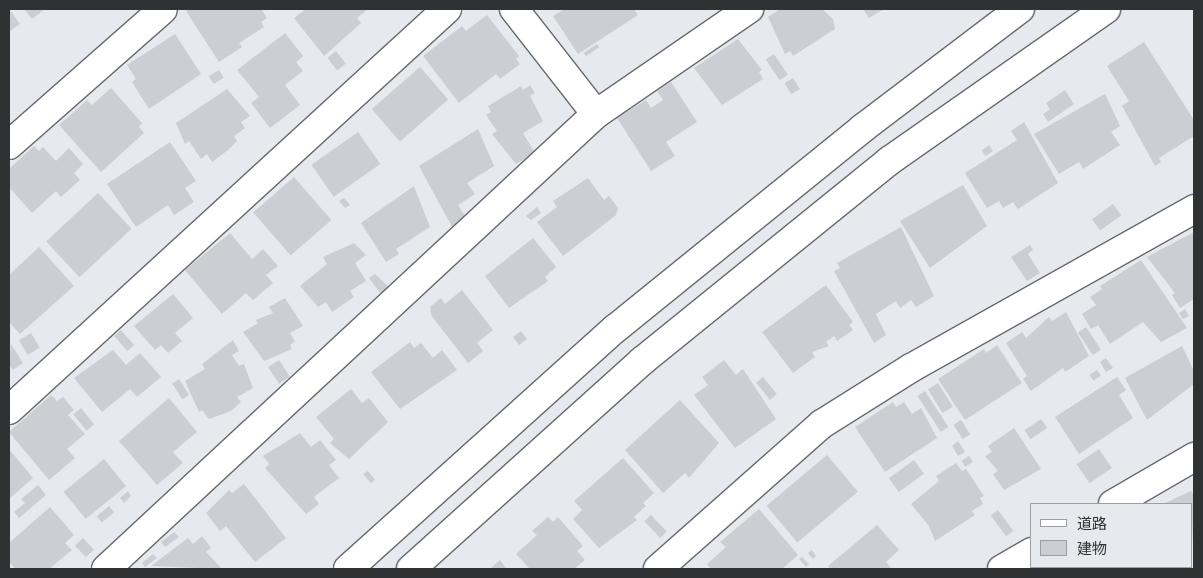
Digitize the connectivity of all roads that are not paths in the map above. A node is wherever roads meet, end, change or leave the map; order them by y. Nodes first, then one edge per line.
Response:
1 (163, 9) edge
2 (447, 9) edge
3 (514, 9) edge
4 (749, 9) edge
5 (1020, 9) edge
6 (1106, 9) edge
7 (596, 114) junction
8 (9, 145) edge
9 (1194, 209) edge
10 (9, 410) edge
11 (1194, 457) edge
12 (1115, 503) edge
13 (1030, 553) edge
14 (106, 569) edge
15 (348, 569) edge
16 (411, 569) edge
17 (658, 569) edge
18 (1002, 569) edge

1 - 8 street
2 - 10 street
3 - 7 street
4 - 7 street
5 - 15 street
6 - 16 street
7 - 14 street
9 - 17 street
11 - 12 street
13 - 18 street

